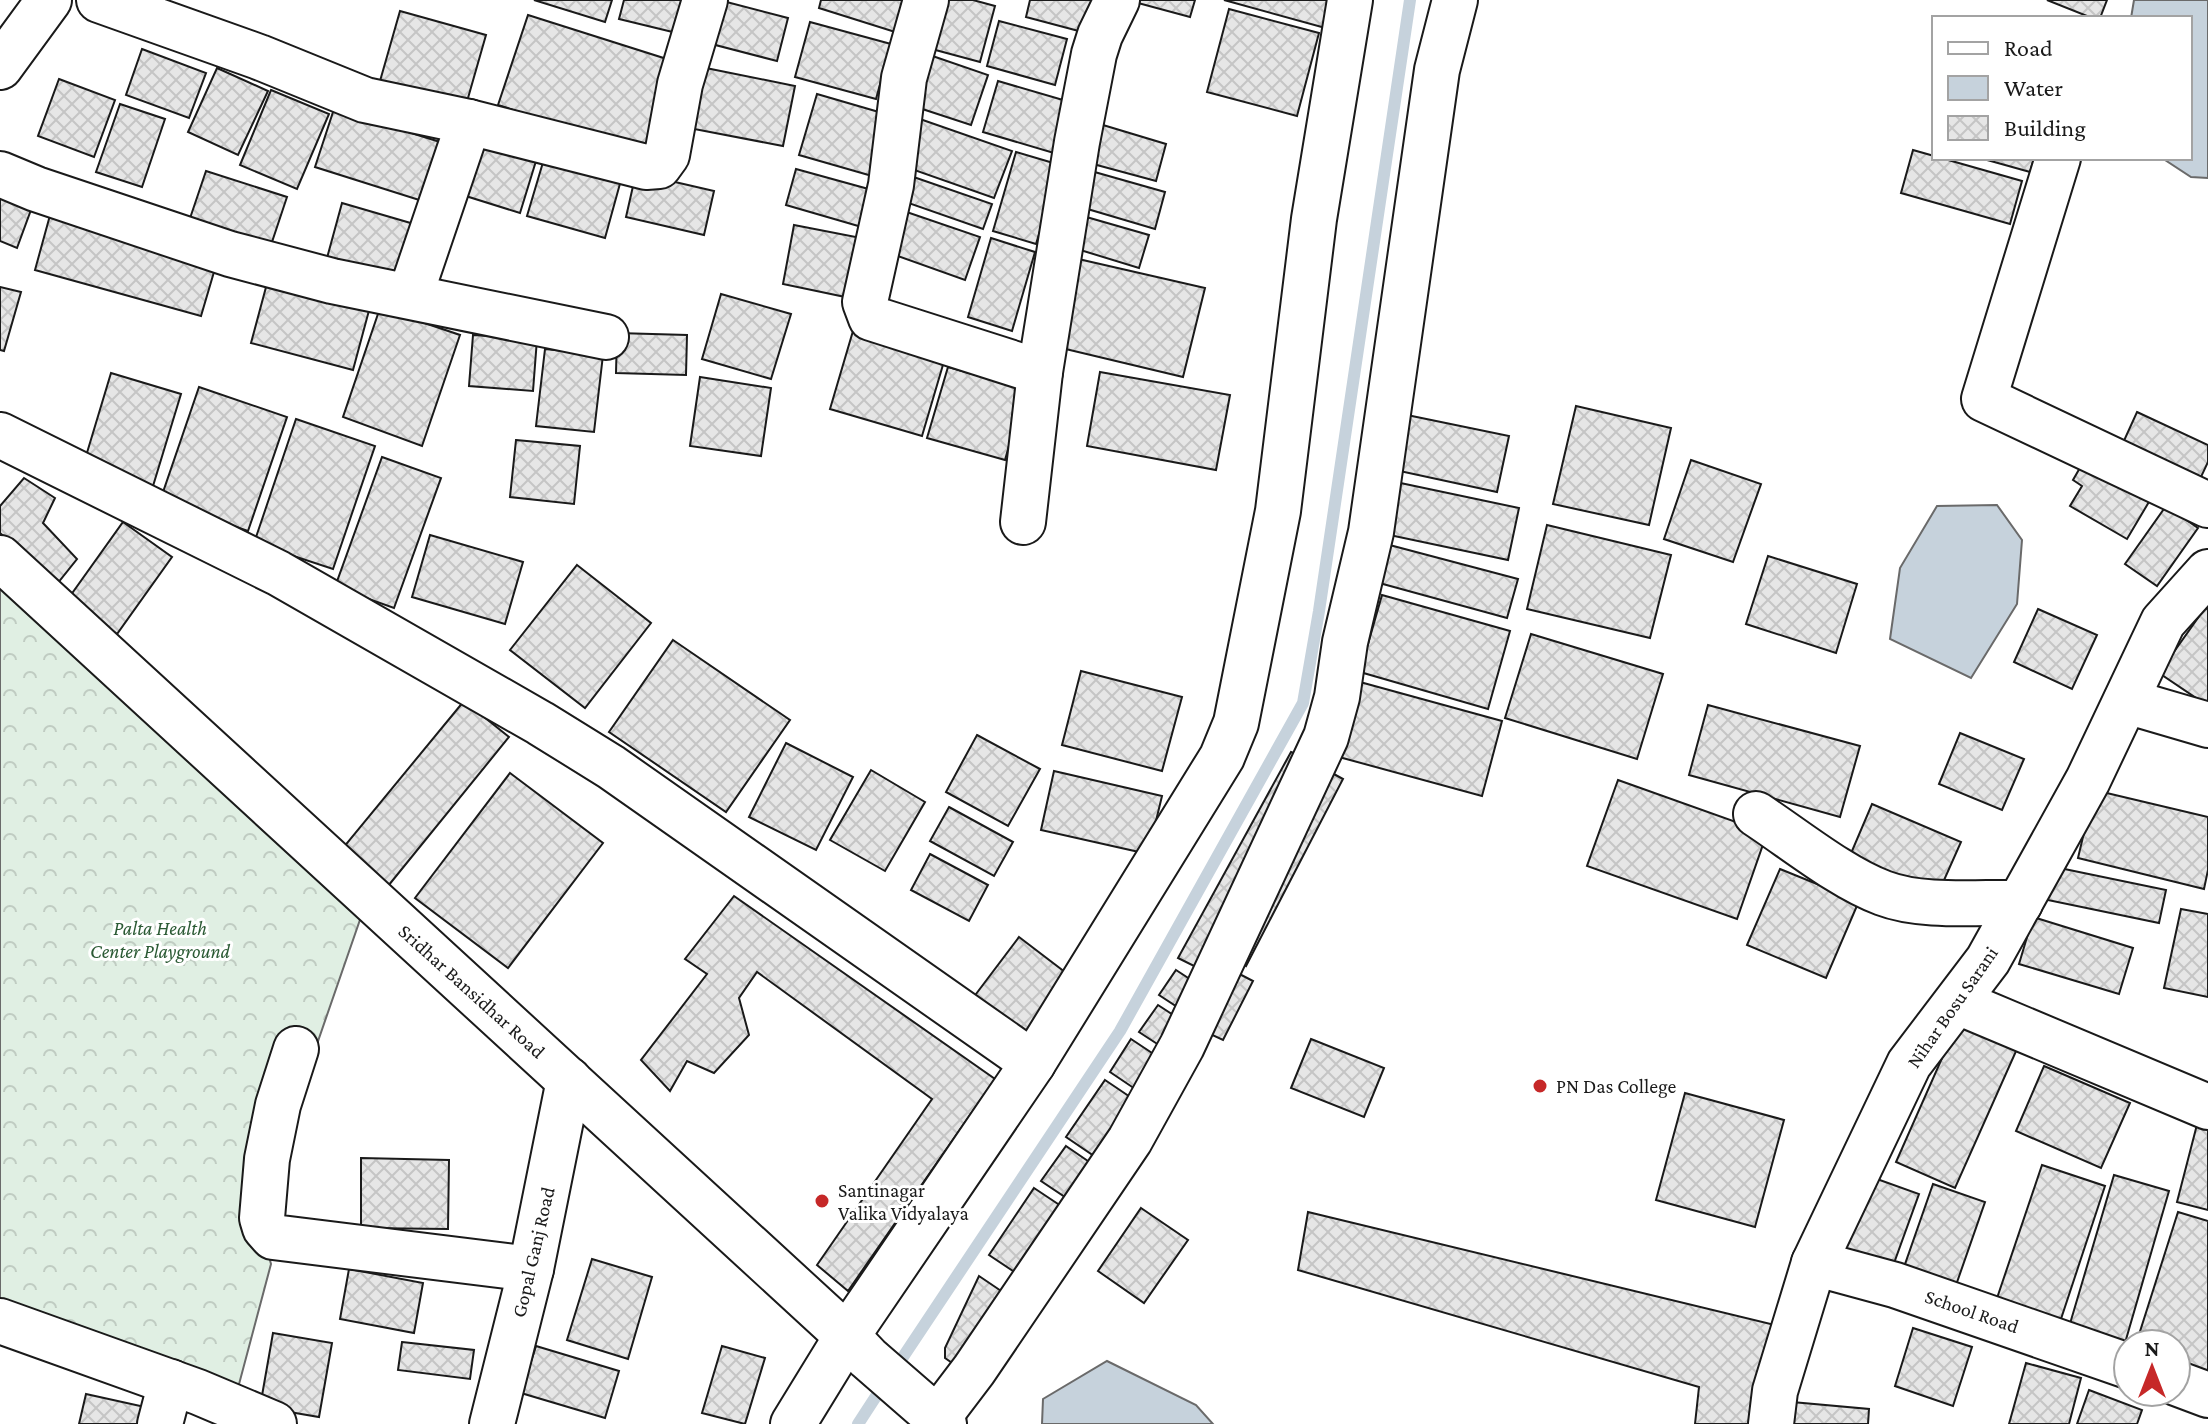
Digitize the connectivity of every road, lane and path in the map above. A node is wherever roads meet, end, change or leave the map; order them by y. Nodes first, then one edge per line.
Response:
1 (49, 0) edge
2 (99, 0) edge
3 (705, 0) edge
4 (926, 0) edge
5 (1117, 0) edge
6 (1350, 0) edge
7 (1455, 0) edge
8 (0, 67) edge
9 (469, 122) junction
10 (2057, 160) edge
11 (0, 174) edge
12 (410, 296) junction
13 (606, 337) dead end
14 (1040, 372) junction
15 (0, 435) edge
16 (2208, 505) edge
17 (1023, 522) dead end
18 (0, 558) edge
19 (2208, 572) edge
20 (2126, 701) junction
21 (2208, 725) edge
22 (1756, 814) dead end
23 (2020, 903) junction
24 (1958, 1002) junction
25 (296, 1049) dead end
26 (1033, 1063) junction
27 (569, 1080) junction
28 (2208, 1107) edge
29 (1814, 1263) junction
30 (531, 1269) junction
31 (0, 1321) edge
32 (857, 1347) junction
33 (2112, 1360) edge
34 (171, 1382) junction
35 (938, 1422) edge
36 (160, 1424) edge
37 (274, 1424) edge
38 (492, 1424) edge
39 (793, 1424) edge
40 (1771, 1424) edge

1 - 8 street
2 - 9 street
3 - 9 street
4 - 14 street
5 - 14 street
6 - 26 street
7 - 35 street
9 - 12 street
10 - 16 street
11 - 12 street
12 - 13 street
14 - 17 street
15 - 26 street
18 - 27 street, Sridhar Bansidhar Road
19 - 20 street, Nihar Bosu Sarani
20 - 21 street
20 - 23 street, Nihar Bosu Sarani
22 - 23 street
23 - 24 street, Nihar Bosu Sarani
24 - 28 street
24 - 29 street, Nihar Bosu Sarani
25 - 30 street
26 - 32 street
27 - 30 street, Gopal Ganj Road
27 - 32 street, Sridhar Bansidhar Road
29 - 33 street, School Road
29 - 40 street, Nihar Bosu Sarani
30 - 38 street, Gopal Ganj Road
31 - 34 street
32 - 35 street, Sridhar Bansidhar Road
32 - 39 street
34 - 36 street
34 - 37 street

